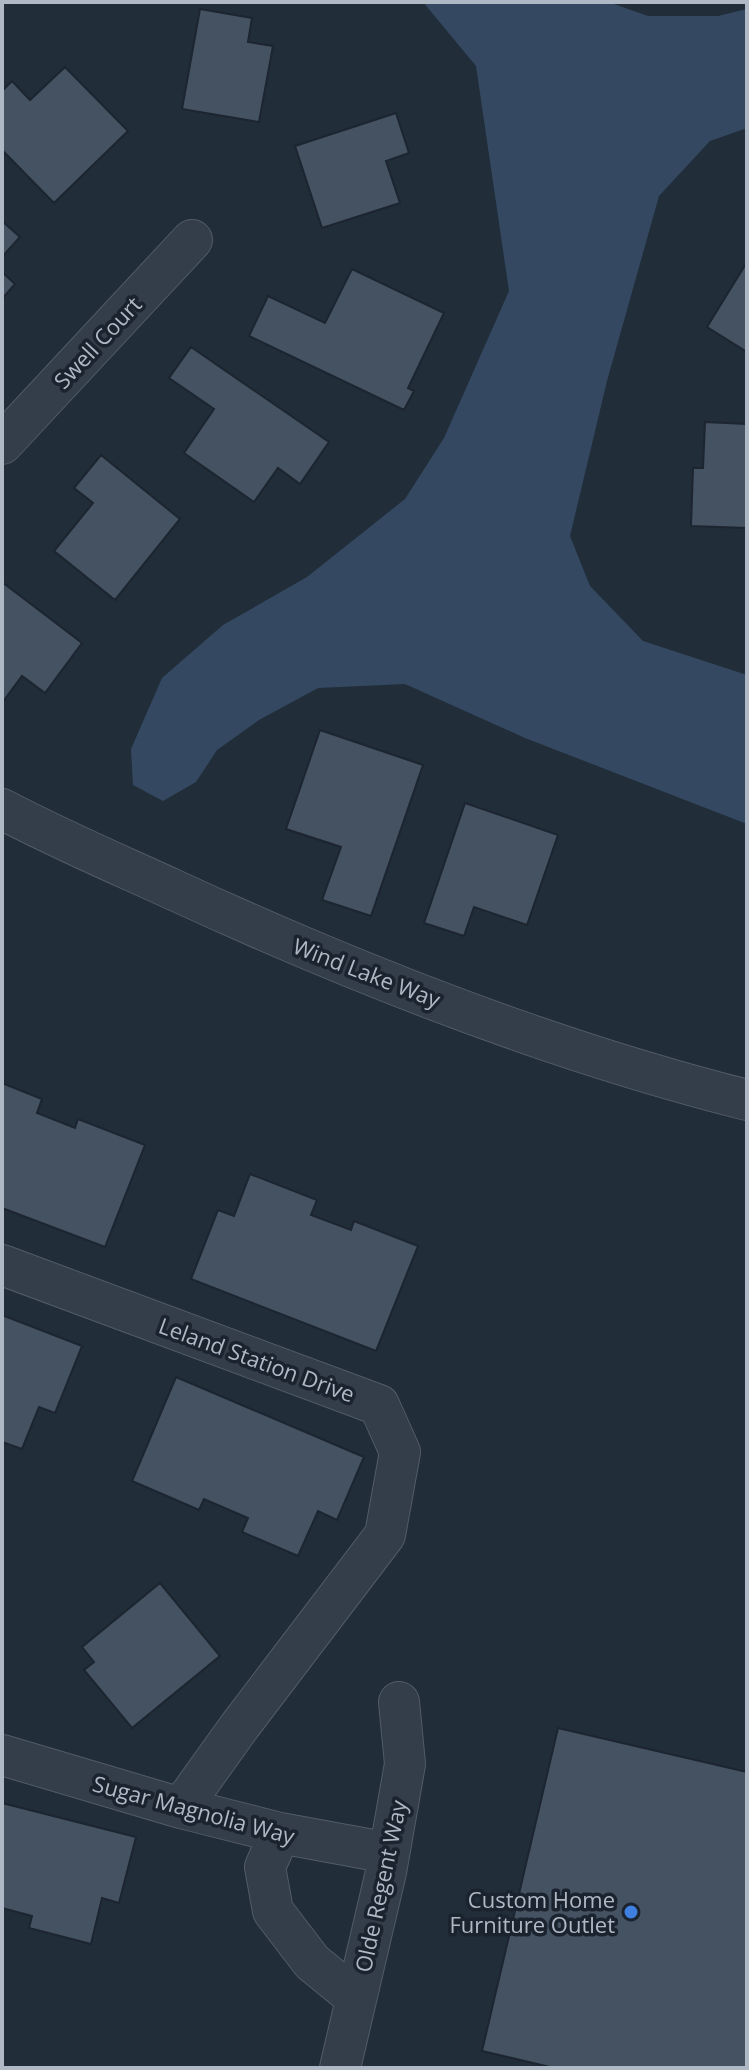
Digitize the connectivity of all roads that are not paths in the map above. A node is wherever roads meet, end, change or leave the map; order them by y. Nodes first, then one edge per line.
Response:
1 (192, 240) dead end
2 (2, 444) edge
3 (2, 809) edge
4 (747, 1100) edge
5 (2, 1265) edge
6 (399, 1702) dead end
7 (2, 1755) edge
8 (181, 1808) junction
9 (280, 1833) junction
10 (389, 1853) junction
11 (356, 1998) junction
12 (340, 2068) edge

1 - 2 street, Swell Court
3 - 4 street, Wind Lake Way
5 - 8 street, Leland Station Drive
6 - 10 street, Olde Regent Way
7 - 8 street, Sugar Magnolia Way
8 - 9 street, Sugar Magnolia Way
9 - 10 street, Sugar Magnolia Way
9 - 11 street
10 - 11 street, Olde Regent Way
11 - 12 street, Olde Regent Way

